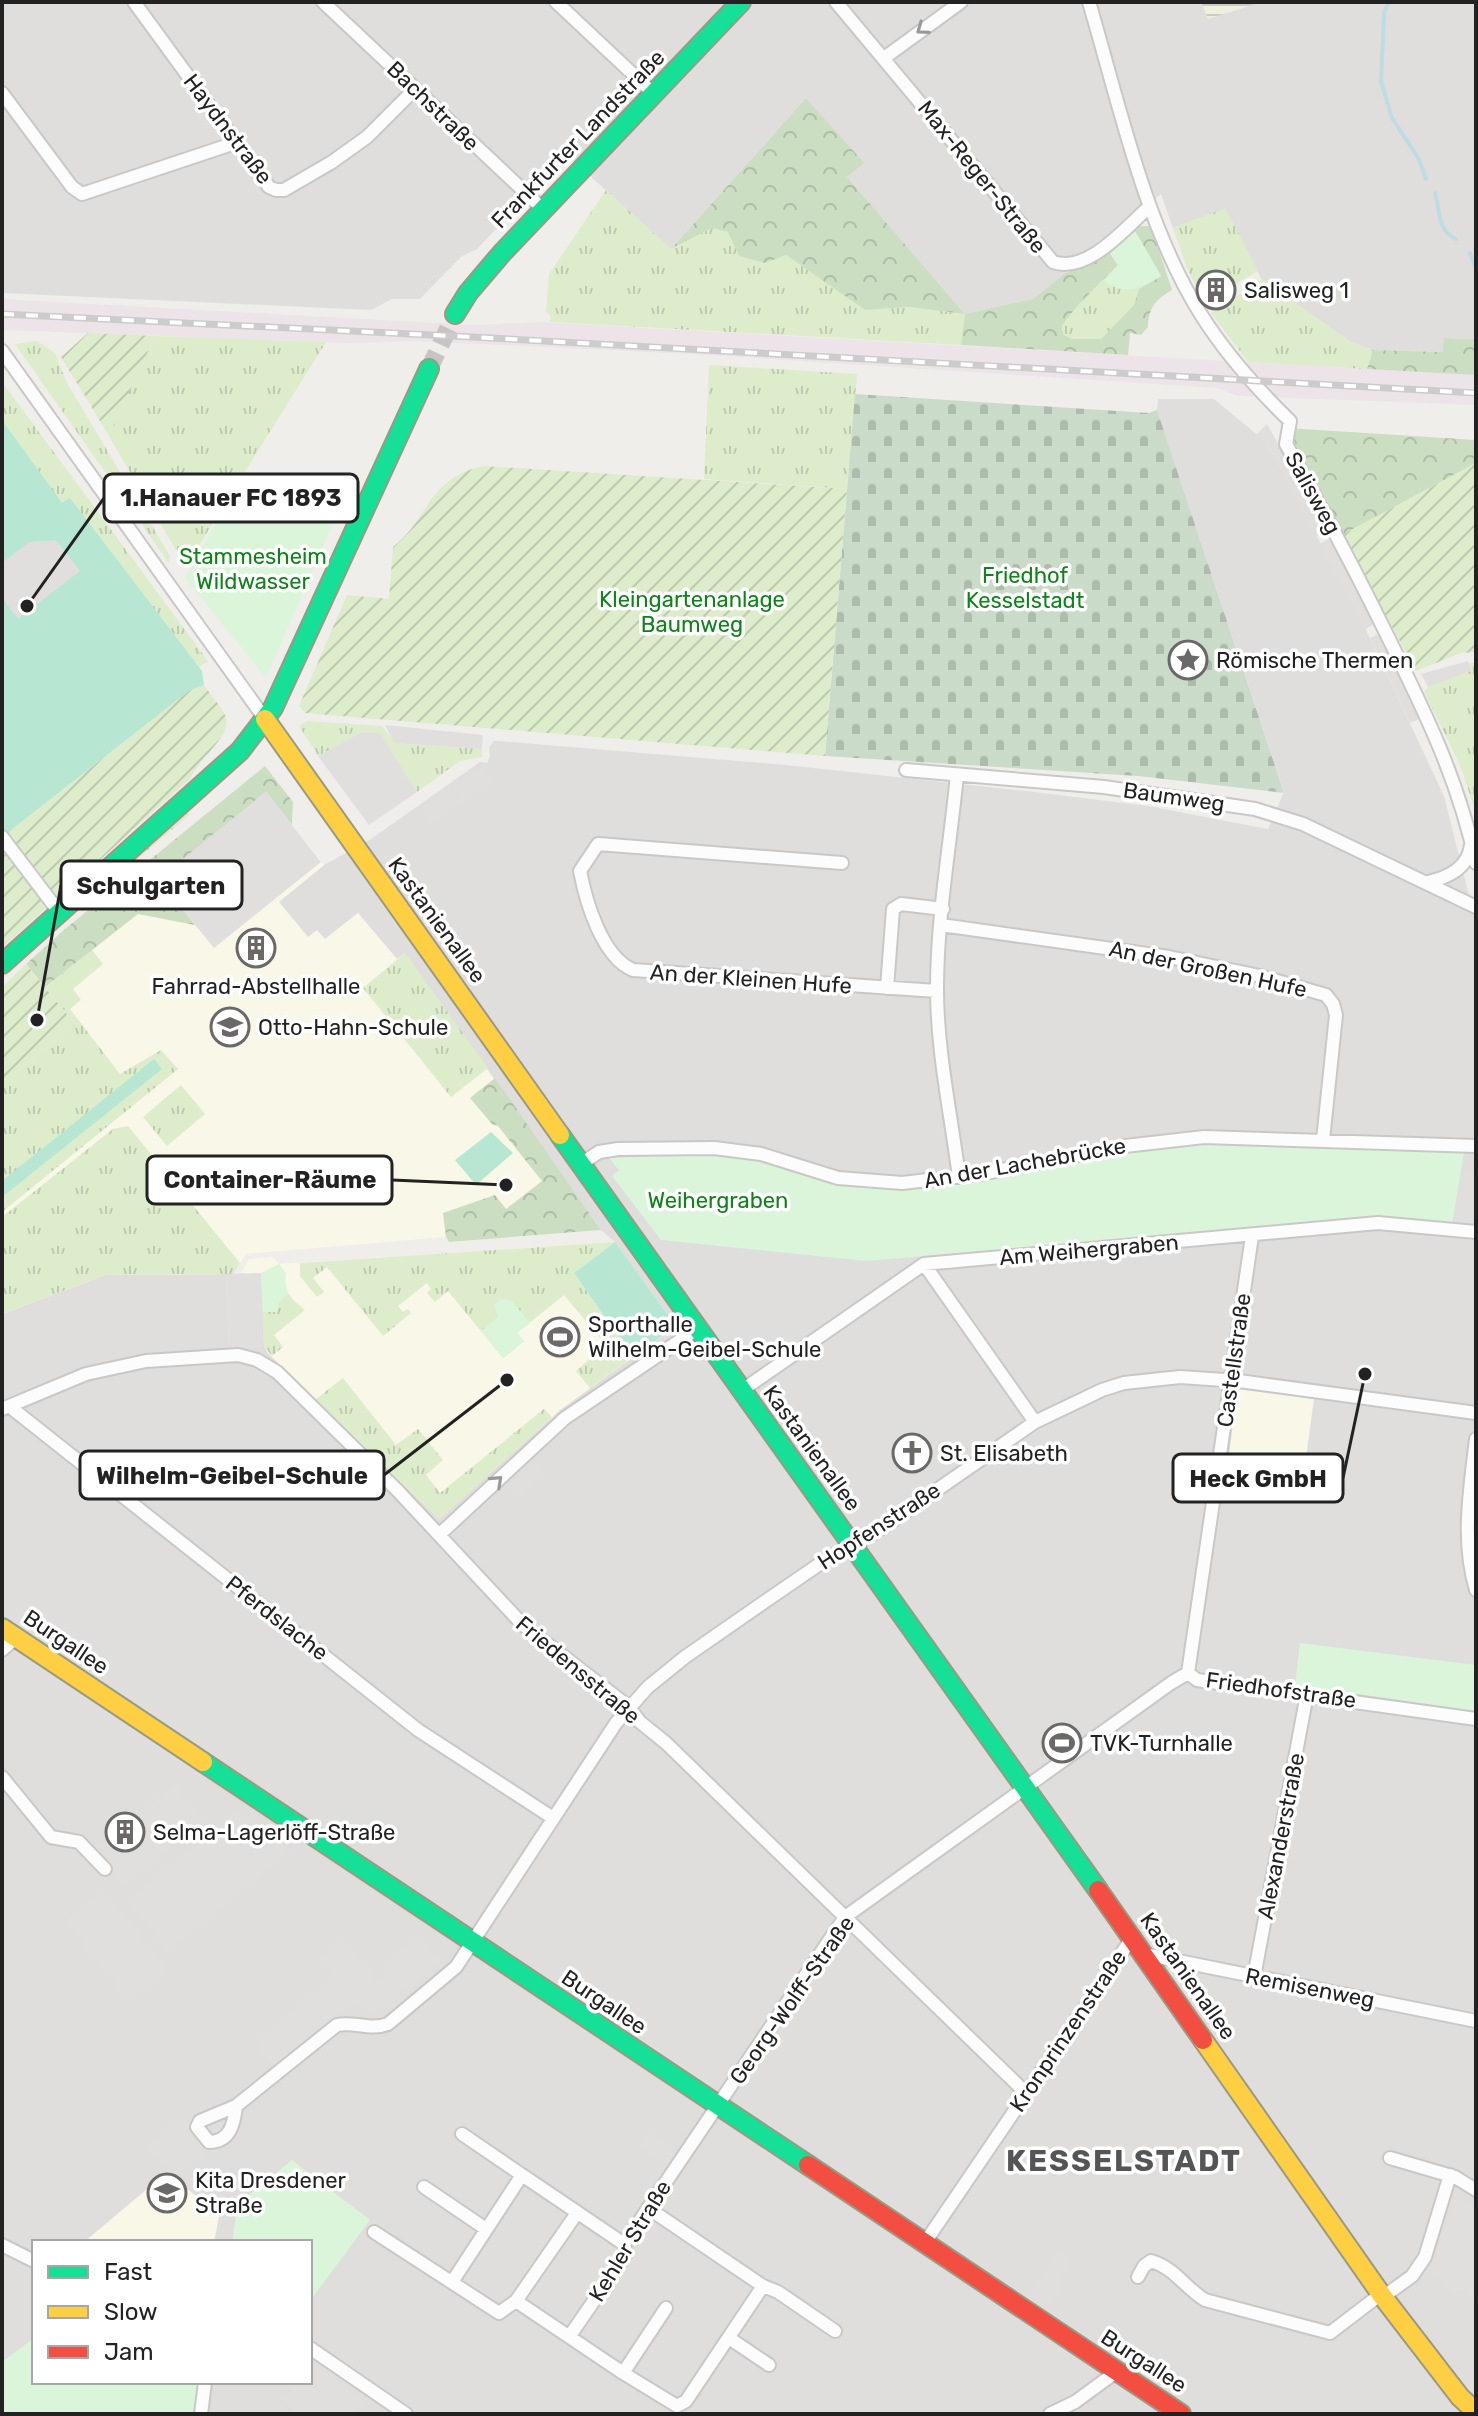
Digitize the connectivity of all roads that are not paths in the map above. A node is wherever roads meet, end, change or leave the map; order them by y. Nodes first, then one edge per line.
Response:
1 (134, 2) edge
2 (323, 2) edge
3 (556, 2) edge
4 (741, 2) edge
5 (836, 2) edge
6 (961, 2) edge
7 (1089, 2) edge
8 (884, 58) junction
9 (415, 89) junction
10 (2, 93) edge
11 (654, 94) junction
12 (235, 143) junction
13 (1149, 207) junction
14 (544, 210) junction
15 (455, 314) tunnel mouth
16 (5, 356) edge
17 (429, 369) tunnel mouth
18 (265, 719) junction
19 (906, 770) dead end
20 (957, 775) junction
21 (2, 837) edge
22 (1472, 842) junction
23 (842, 863) dead end
24 (1476, 863) edge
25 (1428, 882) junction
26 (1476, 907) edge
27 (943, 909) junction
28 (59, 912) junction
29 (941, 925) junction
30 (2, 964) edge
31 (887, 988) junction
32 (937, 991) junction
33 (1323, 1140) junction
34 (1476, 1146) edge
35 (581, 1164) junction
36 (959, 1177) junction
37 (1476, 1232) edge
38 (1252, 1236) junction
39 (924, 1264) junction
40 (697, 1329) junction
41 (1232, 1380) junction
42 (741, 1391) junction
43 (6, 1408) edge
44 (1476, 1413) edge
45 (1035, 1422) junction
46 (1476, 1439) edge
47 (440, 1534) junction
48 (852, 1546) junction
49 (1476, 1590) edge
50 (7, 1639) edge
51 (1188, 1673) junction
52 (1307, 1694) junction
53 (629, 1707) junction
54 (1476, 1719) edge
55 (2, 1777) edge
56 (1027, 1788) junction
57 (553, 1818) junction
58 (105, 1869) dead end
59 (845, 1917) junction
60 (1132, 1938) junction
61 (473, 1944) junction
62 (1144, 1954) junction
63 (1254, 1977) junction
64 (1471, 2020) edge
65 (1026, 2093) junction
66 (236, 2106) dead end
67 (717, 2106) junction
68 (462, 2134) dead end
69 (1390, 2158) dead end
70 (522, 2175) junction
71 (1450, 2175) junction
72 (424, 2187) dead end
73 (1476, 2190) edge
74 (648, 2208) junction
75 (577, 2213) junction
76 (486, 2229) junction
77 (374, 2232) dead end
78 (624, 2244) junction
79 (924, 2244) junction
80 (2, 2245) edge
81 (32, 2260) edge
82 (1138, 2277) dead end
83 (452, 2282) junction
84 (763, 2286) junction
85 (1382, 2296) junction
86 (516, 2301) junction
87 (666, 2308) dead end
88 (835, 2331) dead end
89 (569, 2337) junction
90 (729, 2338) junction
91 (312, 2349) edge
92 (769, 2365) dead end
93 (1116, 2372) junction
94 (623, 2373) junction
95 (205, 2384) edge
96 (1476, 2412) edge
97 (201, 2414) edge
98 (406, 2414) edge
99 (1050, 2414) edge
100 (1181, 2414) edge

1 - 12 street, Haydnstraße
2 - 9 street, Bachstraße
3 - 11 street
4 - 11 street, Frankfurter Landstraße
5 - 8 street, Max-Reger-Straße
6 -> 8 street
7 - 13 street, Salisweg
8 - 13 street, Max-Reger-Straße
9 - 12 street, Haydnstraße
9 - 14 street, Bachstraße
10 - 12 street
11 - 14 street, Frankfurter Landstraße
13 - 22 street, Salisweg
14 - 15 street, Frankfurter Landstraße
16 - 18 street, Kastanienallee
17 - 18 street
18 - 28 street
18 - 35 street, Kastanienallee
19 - 20 street, Baumweg
20 - 25 street, Baumweg
20 - 27 street
21 - 28 street
22 - 24 street, Salisweg
22 - 25 street
23 - 31 street, An der Kleinen Hufe
25 - 26 street, Baumweg
27 - 29 street
27 - 31 street
28 - 30 street
29 - 32 street
29 - 33 street, An der Großen Hufe
31 - 32 street, An der Kleinen Hufe
32 - 36 street
33 - 34 street, An der Lachebrücke
33 - 36 street, An der Lachebrücke
35 - 36 street, An der Lachebrücke
35 - 40 street, Kastanienallee
37 - 38 street, Am Weihergraben
38 - 39 street, Am Weihergraben
38 - 41 street, Castellstraße
39 - 42 street, Am Weihergraben
39 - 45 street
40 - 42 street, Kastanienallee
47 -> 40 street
41 - 44 street, Hopfenstraße
41 - 45 street, Hopfenstraße
41 - 51 street, Castellstraße
42 - 48 street, Kastanienallee
43 - 47 street, Friedensstraße
43 - 57 street, Pferdslache
45 - 48 street, Hopfenstraße
46 - 49 street
47 - 53 street, Friedensstraße
48 - 53 street, Hopfenstraße
48 - 56 street, Kastanienallee
50 - 61 street, Burgallee
51 - 52 street, Friedhofstraße
51 - 56 street, Friedhofstraße
52 - 54 street, Friedhofstraße
52 - 63 street, Alexanderstraße
53 - 57 street, Hopfenstraße
53 - 59 street, Friedensstraße
55 - 58 street
56 - 59 street, Georg-Wolff-Straße
56 - 60 street, Kastanienallee
57 - 61 street, Hopfenstraße
59 - 65 street, Friedensstraße
59 - 67 street, Georg-Wolff-Straße
60 - 62 street, Kastanienallee
60 - 65 street, Kronprinzenstraße
61 - 66 street, Hopfenstraße
61 - 67 street, Burgallee
62 - 63 street, Remisenweg
62 - 85 street, Kastanienallee
63 - 64 street, Remisenweg
65 - 79 street, Kronprinzenstraße
67 - 74 street, Kehler Straße
67 - 79 street, Burgallee
68 - 70 street
69 - 71 street
70 - 75 street
70 - 76 street
71 - 73 street
71 - 85 street
72 - 76 street
74 - 78 street, Kehler Straße
74 - 84 street
75 - 78 street
75 - 86 street
76 - 83 street
77 - 83 street
78 - 89 street, Kehler Straße
79 - 93 street, Burgallee
80 - 81 street
82 - 85 street
83 - 86 street
84 - 88 street
84 - 90 street
85 - 96 street, Kastanienallee
86 - 89 street
87 - 94 street
89 - 94 street
90 - 92 street
90 - 94 street
91 - 98 street
93 - 99 street
93 - 100 street, Burgallee
95 - 97 street

